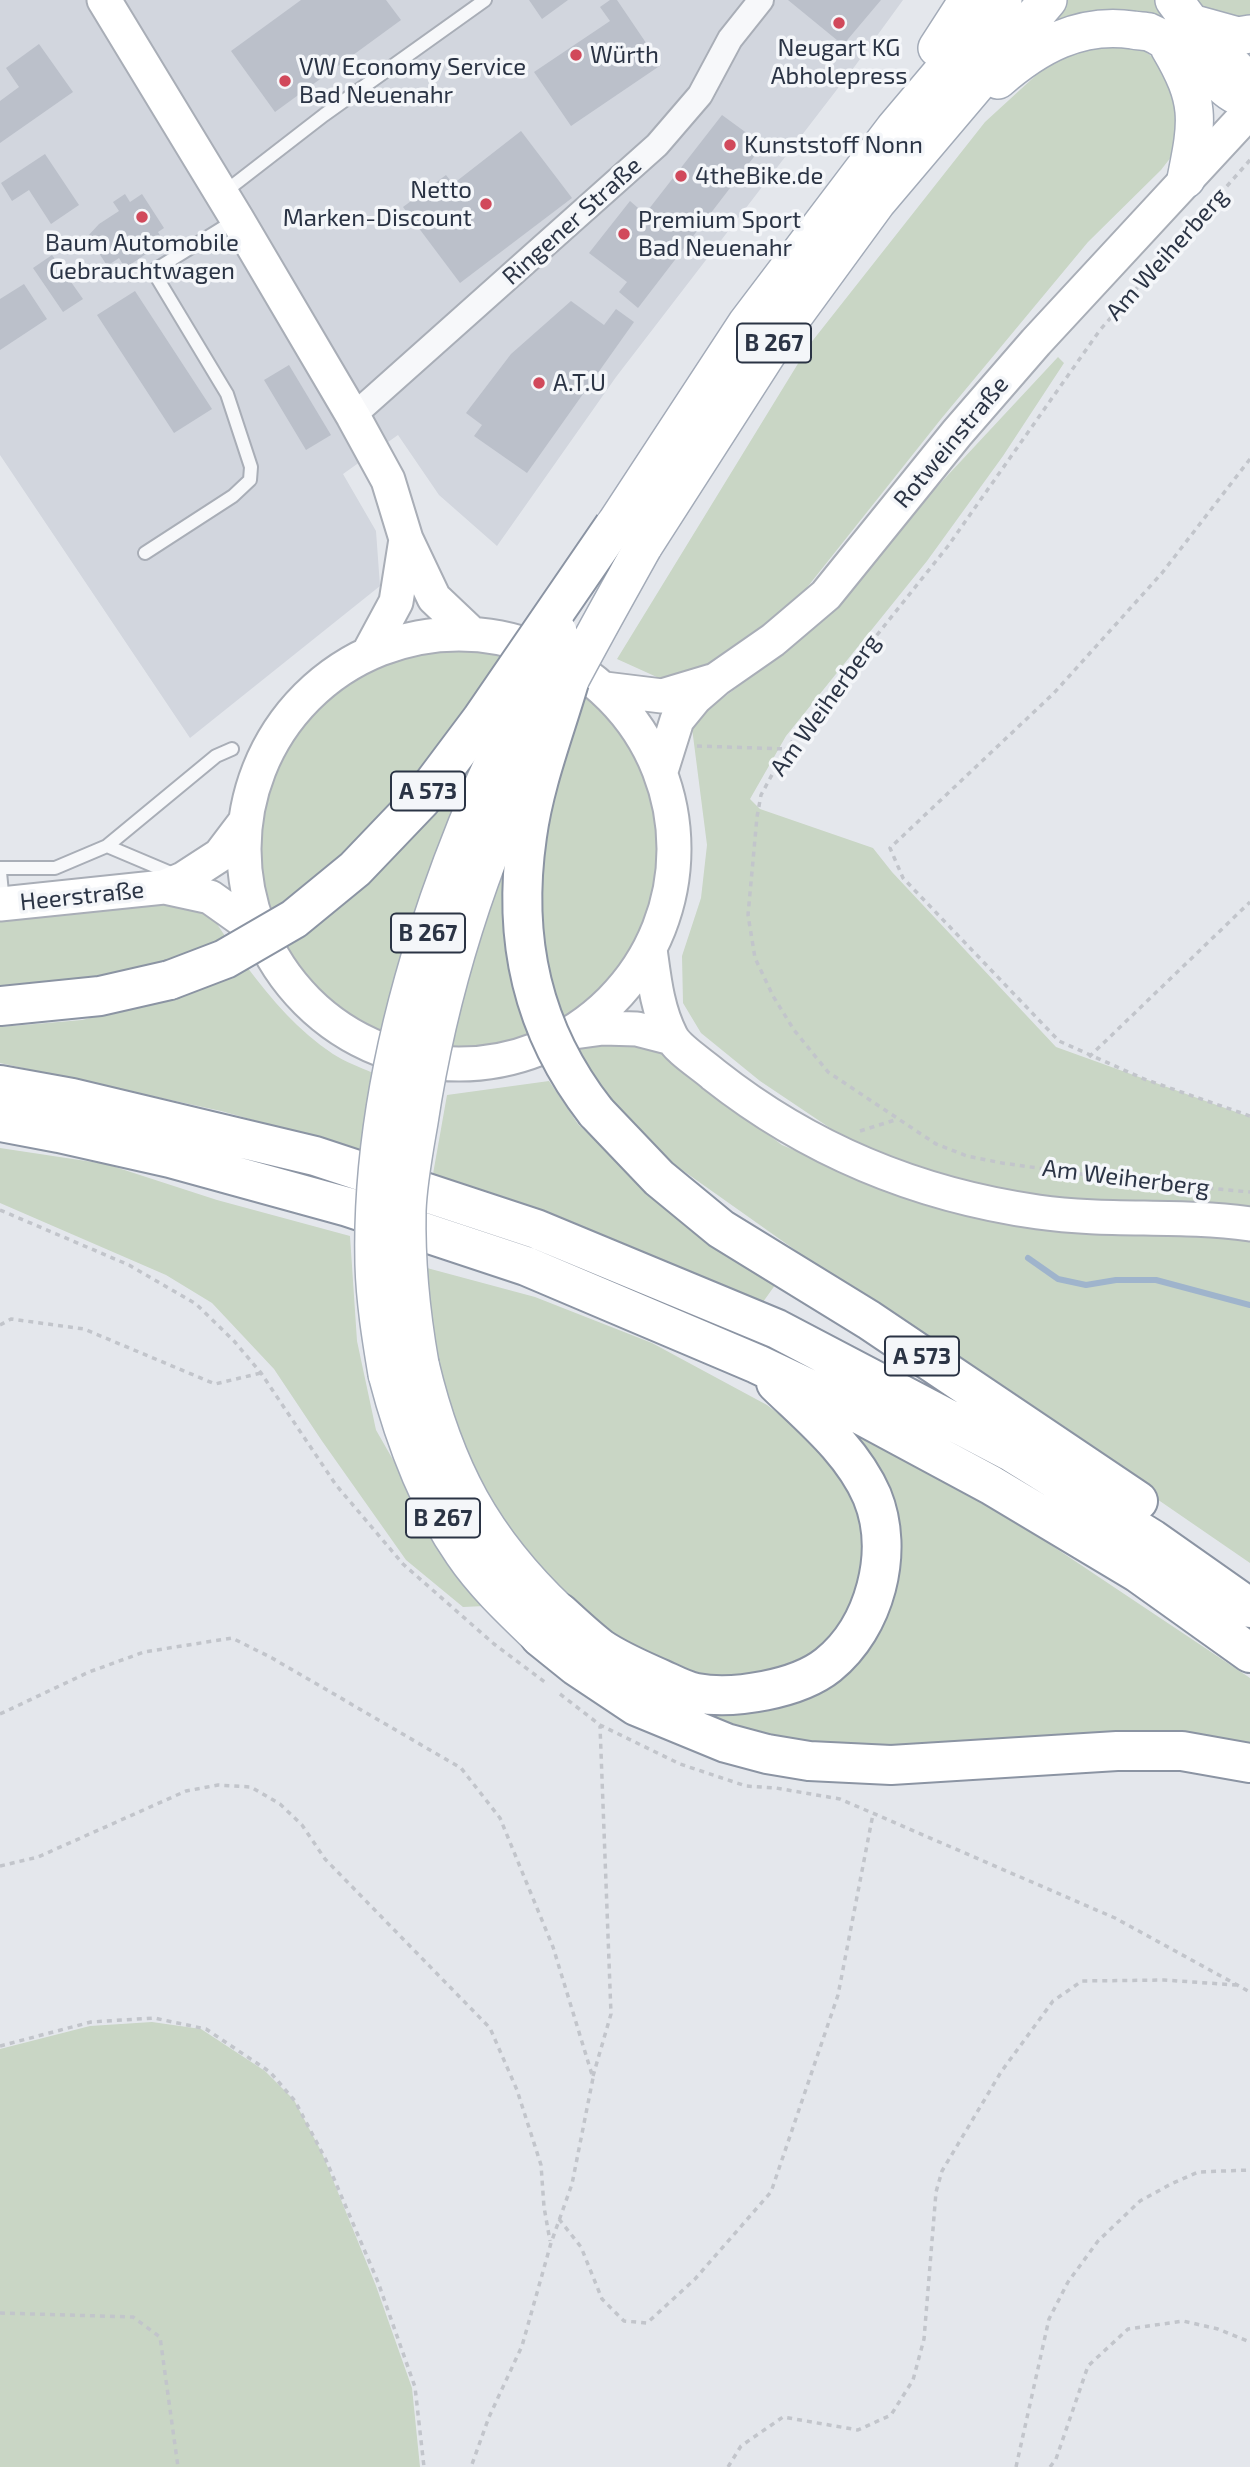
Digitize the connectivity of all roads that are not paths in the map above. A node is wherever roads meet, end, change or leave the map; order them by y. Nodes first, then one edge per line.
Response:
1 (104, 0) edge
2 (485, 0) edge
3 (761, 0) edge
4 (968, 0) edge
5 (1003, 0) edge
6 (1048, 0) edge
7 (1178, 22) edge
8 (1250, 34) edge
9 (1250, 90) edge
10 (1250, 101) edge
11 (1250, 111) edge
12 (920, 149) junction
13 (1186, 180) junction
14 (850, 185) junction
15 (229, 206) junction
16 (353, 416) junction
17 (629, 536) junction
18 (406, 539) junction
19 (145, 554) dead end
20 (472, 634) junction
21 (368, 653) junction
22 (717, 679) junction
23 (587, 686) junction
24 (232, 750) dead end
25 (661, 771) junction
26 (245, 822) junction
27 (107, 846) junction
28 (174, 883) junction
29 (1, 887) edge
30 (650, 948) junction
31 (274, 961) junction
32 (0, 1006) edge
33 (574, 1032) junction
34 (672, 1038) junction
35 (0, 1085) edge
36 (0, 1122) edge
37 (1250, 1224) edge
38 (757, 1364) junction
39 (403, 1369) junction
40 (1250, 1599) edge
41 (1250, 1608) edge
42 (550, 1625) junction
43 (1250, 1653) edge
44 (1250, 1763) edge

1 - 15 main road
2 - 15 lane
3 - 16 street, Ringener Straße
4 - 14 main road
5 - 14 main road, B 267
6 - 12 main road, B 267
7 - 8 main road, B 267
7 - 9 main road
7 - 10 main road, B 267
7 - 12 main road, B 267
7 - 13 main road
11 - 13 main road, Rotweinstraße
12 - 17 main road, B 267
13 - 22 main road, Rotweinstraße
14 - 17 main road, B 267
15 - 16 main road
15 - 19 lane
16 - 18 main road
17 - 23 main road, B 267, bridge
17 - 32 highway, A 573, bridge
17 - 39 main road, B 267, bridge
18 - 20 main road
18 - 21 main road
20 - 21 main road
20 - 23 main road
21 - 26 main road
22 - 23 main road
22 - 25 main road, Rotweinstraße
23 - 25 main road
23 - 39 main road, B 267, bridge
23 - 40 highway, A 573, bridge
24 - 27 lane
25 - 30 main road
26 - 28 main road, Heerstraße
26 - 31 main road
27 - 28 lane
27 - 29 lane
28 - 29 main road, Heerstraße
28 - 31 main road, Heerstraße
30 - 33 main road
30 - 34 main road
31 - 33 main road
33 - 34 main road
34 - 37 main road
35 - 41 highway, A 573
36 - 38 highway
38 - 42 highway
38 - 43 highway
39 - 42 main road, B 267
42 - 44 highway

